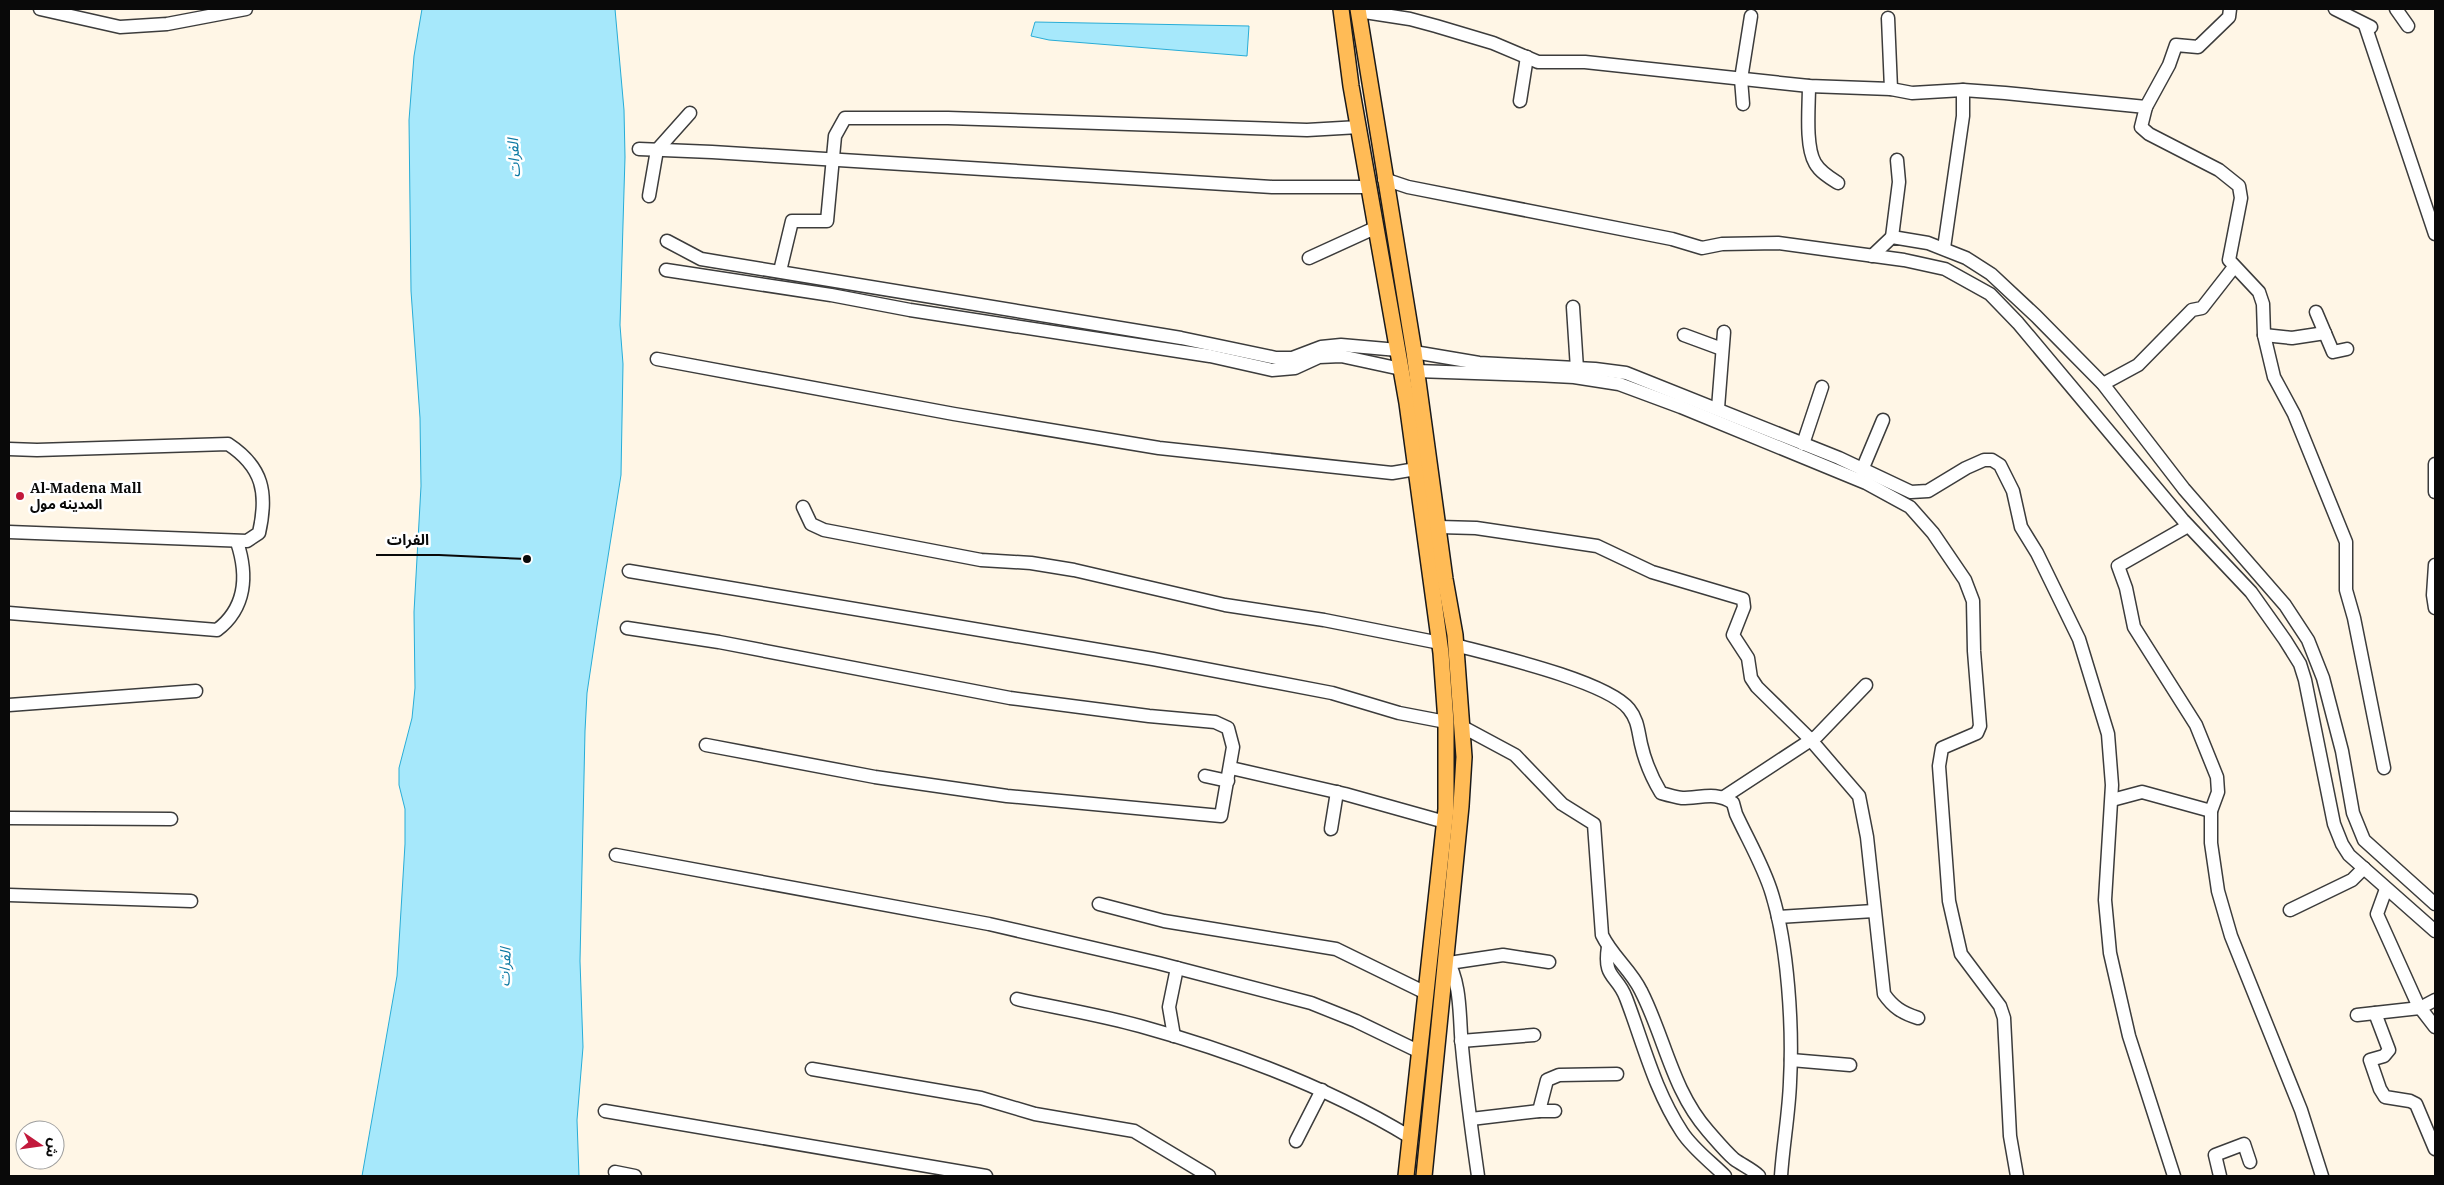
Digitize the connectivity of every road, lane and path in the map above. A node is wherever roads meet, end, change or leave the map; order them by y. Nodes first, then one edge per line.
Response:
1 (40, 9) edge
2 (246, 9) edge
3 (1342, 9) edge
4 (2230, 9) edge
5 (2335, 9) edge
6 (2396, 9) edge
7 (1358, 10) edge
8 (2355, 13) edge
9 (1751, 16) dead end
10 (1888, 18) dead end
11 (2408, 26) dead end
12 (1527, 57) junction
13 (1741, 79) junction
14 (1809, 86) junction
15 (1891, 89) junction
16 (1963, 90) junction
17 (1520, 101) dead end
18 (1743, 104) dead end
19 (2146, 107) junction
20 (690, 113) dead end
21 (1359, 127) junction
22 (639, 149) dead end
23 (657, 150) junction
24 (833, 160) junction
25 (1897, 160) dead end
26 (1384, 180) junction
27 (1838, 183) dead end
28 (1370, 187) junction
29 (649, 196) dead end
30 (1377, 227) junction
31 (2435, 234) edge
32 (1892, 237) junction
33 (667, 241) dead end
34 (1944, 248) junction
35 (1872, 256) junction
36 (1309, 258) dead end
37 (2234, 267) junction
38 (666, 270) dead end
39 (780, 271) junction
40 (1573, 307) dead end
41 (2316, 312) dead end
42 (1724, 332) dead end
43 (2325, 333) junction
44 (1684, 335) dead end
45 (2264, 336) junction
46 (1722, 349) junction
47 (2347, 349) dead end
48 (1398, 350) junction
49 (1414, 352) junction
50 (657, 359) dead end
51 (1401, 369) junction
52 (1577, 369) junction
53 (1416, 371) junction
54 (2103, 384) junction
55 (1822, 386) dead end
56 (1718, 408) junction
57 (1883, 420) dead end
58 (1803, 444) junction
59 (9, 449) edge
60 (2435, 464) edge
61 (1862, 470) junction
62 (1422, 477) junction
63 (2435, 492) edge
64 (803, 507) dead end
65 (2188, 526) junction
66 (1439, 527) junction
67 (9, 532) edge
68 (237, 542) junction
69 (2435, 565) edge
70 (629, 571) dead end
71 (2435, 608) edge
72 (9, 613) edge
73 (627, 628) dead end
74 (1440, 643) junction
75 (1455, 645) junction
76 (1866, 685) dead end
77 (196, 691) dead end
78 (9, 705) edge
79 (1446, 722) junction
80 (1461, 726) junction
81 (1810, 739) junction
82 (706, 745) dead end
83 (2384, 768) dead end
84 (1230, 775) junction
85 (1205, 776) dead end
86 (1337, 792) junction
87 (1724, 796) junction
88 (2112, 800) junction
89 (2211, 811) junction
90 (9, 818) edge
91 (171, 819) dead end
92 (1445, 822) junction
93 (1331, 829) dead end
94 (616, 855) dead end
95 (2364, 868) junction
96 (2386, 889) junction
97 (9, 895) edge
98 (191, 901) dead end
99 (1099, 904) dead end
100 (2435, 904) edge
101 (1435, 908) junction
102 (1451, 909) junction
103 (2290, 910) dead end
104 (1874, 912) junction
105 (1778, 917) junction
106 (2435, 931) edge
107 (1608, 947) junction
108 (1448, 961) junction
109 (1548, 962) dead end
110 (1177, 968) junction
111 (1426, 993) junction
112 (1017, 999) dead end
113 (2435, 1000) edge
114 (2420, 1008) junction
115 (2375, 1013) junction
116 (2357, 1015) dead end
117 (1918, 1018) dead end
118 (2435, 1027) edge
119 (1534, 1035) dead end
120 (1174, 1036) junction
121 (1640, 1039) junction
122 (1661, 1039) junction
123 (1461, 1041) junction
124 (1420, 1052) junction
125 (1791, 1060) junction
126 (1850, 1065) dead end
127 (812, 1069) dead end
128 (1617, 1074) dead end
129 (1322, 1090) junction
130 (1539, 1110) junction
131 (605, 1111) dead end
132 (1556, 1111) dead end
133 (1471, 1119) junction
134 (1699, 1119) junction
135 (1683, 1134) junction
136 (1410, 1137) junction
137 (1296, 1142) dead end
138 (2435, 1149) edge
139 (2250, 1162) dead end
140 (615, 1172) dead end
141 (1757, 1175) edge
142 (635, 1176) edge
143 (986, 1176) edge
144 (1210, 1176) edge
145 (1406, 1176) edge
146 (1424, 1176) edge
147 (1478, 1176) edge
148 (1725, 1176) edge
149 (1781, 1176) edge
150 (2018, 1176) edge
151 (2174, 1176) edge
152 (2220, 1176) edge
153 (2322, 1176) edge

1 - 2 street
3 - 21 main road
4 - 19 street
5 - 8 street
6 - 11 street
7 - 12 street
7 - 26 main road
8 - 31 street
9 - 13 street
10 - 15 street
12 - 13 street
12 - 17 street
13 - 14 street
13 - 18 street
14 - 15 street
14 - 27 street
15 - 16 street
16 - 19 street
16 - 34 street
19 - 37 street
20 - 23 street
21 - 24 street
21 - 28 main road
22 - 23 street
23 - 24 street
23 - 29 street
24 - 28 street
24 - 39 street
25 - 32 street
26 - 35 street
26 - 49 main road
28 - 30 main road
30 - 36 street
30 - 48 main road
32 - 34 street
32 - 35 street
33 - 39 street
34 - 54 street
35 - 65 street
37 - 45 street
37 - 54 street
38 - 51 street
39 - 48 street
40 - 52 street
41 - 43 street
42 - 46 street
43 - 45 street
43 - 47 street
44 - 46 street
45 - 83 street
46 - 56 street
48 - 51 main road
49 - 52 street
49 - 53 main road
50 - 62 street
51 - 62 main road
52 - 56 street
53 - 62 main road
53 - 150 street
54 - 100 street
55 - 58 street
56 - 58 street
57 - 61 street
58 - 61 street
59 - 68 street
60 - 63 street
61 - 88 street
62 - 66 main road
62 - 74 main road
64 - 74 street
65 - 89 street
65 - 95 street
66 - 75 main road
66 - 81 street
67 - 68 street
68 - 72 street
69 - 71 street
70 - 79 street
73 - 84 street
74 - 79 main road
75 - 80 main road
75 - 87 street
76 - 81 street
77 - 78 street
79 - 92 main road
80 - 102 main road
80 - 107 street
81 - 87 street
81 - 104 street
82 - 84 street
84 - 85 street
84 - 86 street
86 - 92 street
86 - 93 street
87 - 105 street
88 - 89 street
88 - 151 street
89 - 153 street
90 - 91 street
92 - 101 main road
94 - 110 street
95 - 96 street
95 - 103 street
96 - 106 street
96 - 114 street
97 - 98 street
99 - 111 street
101 - 102 main road
101 - 111 main road
102 - 108 main road
104 - 105 street
104 - 117 street
105 - 125 street
107 - 121 street
107 - 122 street
108 - 109 street
108 - 123 street
108 - 146 main road
110 - 120 street
110 - 124 street
111 - 124 main road
112 - 120 street
113 - 114 street
114 - 115 street
114 - 118 street
115 - 116 street
115 - 138 street
119 - 123 street
120 - 129 street
121 - 122 street
121 - 135 street
122 - 134 street
123 - 133 street
124 - 136 main road
125 - 126 street
125 - 149 street
127 - 144 street
128 - 130 street
129 - 136 street
129 - 137 street
130 - 132 street
130 - 133 street
131 - 143 street
133 - 147 street
134 - 135 street
134 - 141 street
135 - 148 street
136 - 145 main road
139 - 152 street
140 - 142 street

